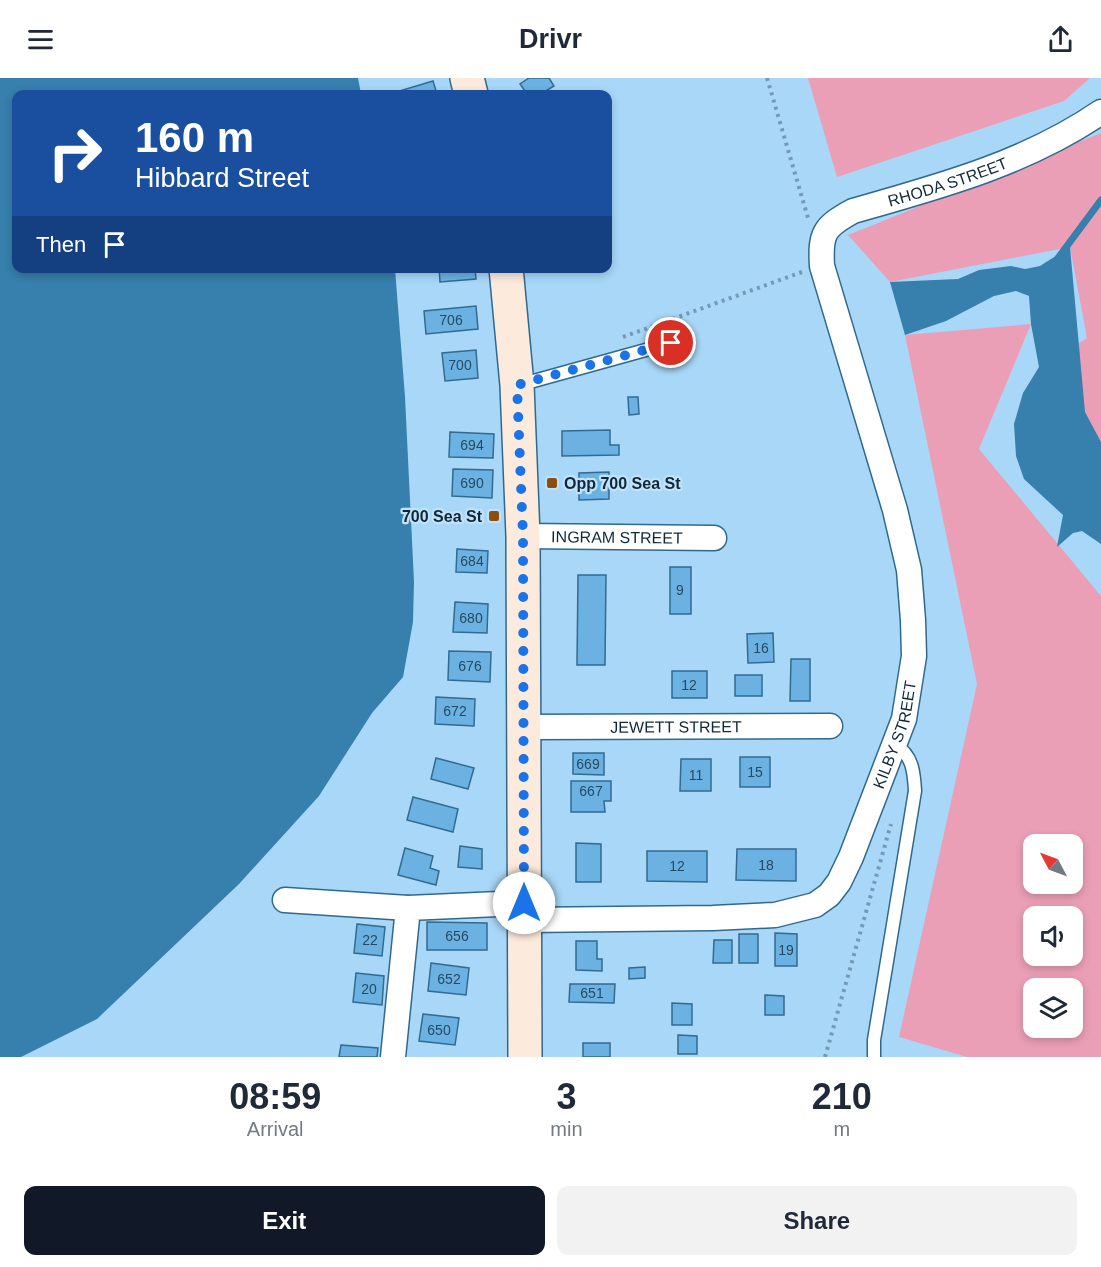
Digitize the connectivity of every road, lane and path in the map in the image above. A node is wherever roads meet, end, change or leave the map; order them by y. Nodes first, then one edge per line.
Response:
1 (767, 78) edge
2 (1101, 112) edge
3 (809, 222) dead end
4 (822, 266) joint
5 (506, 273) edge
6 (782, 279) dead end
7 (616, 339) dead end
8 (671, 343) dead end
9 (517, 385) junction
10 (523, 536) junction
11 (714, 538) dead end
12 (830, 726) dead end
13 (523, 727) junction
14 (895, 745) junction
15 (892, 821) dead end
16 (285, 900) dead end
17 (408, 908) junction
18 (524, 912) junction
19 (393, 1057) edge
20 (525, 1057) edge
21 (825, 1057) edge
22 (874, 1057) edge

1 - 3 path
2 - 4 street, RHODA STREET
4 - 14 street, KILBY STREET
5 - 9 main road
6 - 7 path
8 - 9 lane
9 - 10 main road
10 - 11 street, INGRAM STREET
10 - 13 main road
12 - 13 street, JEWETT STREET
13 - 18 main road
14 - 18 street, KILBY STREET
14 - 22 lane
15 - 21 path
16 - 17 street, KILBY STREET
17 - 18 street, KILBY STREET
17 - 19 street
18 - 20 main road

